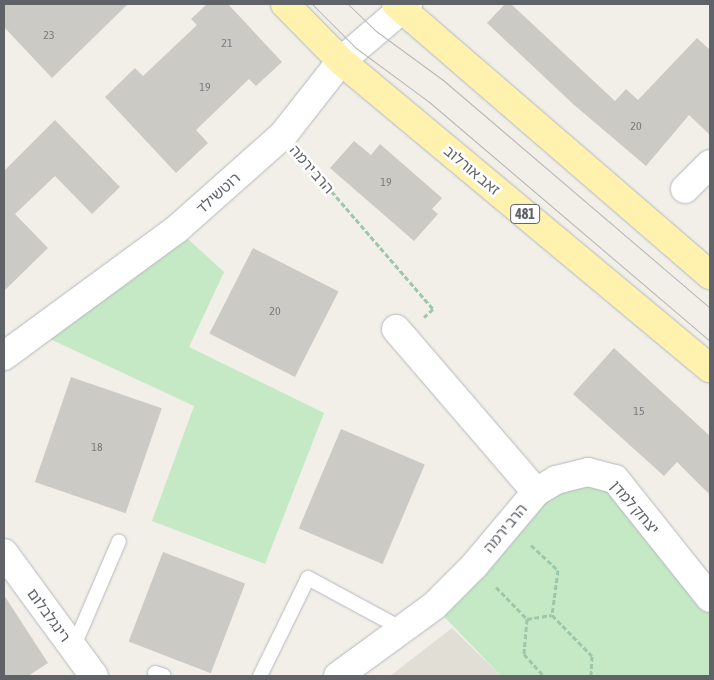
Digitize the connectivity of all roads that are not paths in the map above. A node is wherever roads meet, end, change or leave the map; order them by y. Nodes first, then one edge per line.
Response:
1 (285, 4) edge
2 (402, 6) edge
3 (341, 61) junction
4 (710, 164) edge
5 (685, 189) dead end
6 (710, 275) edge
7 (399, 332) road end
8 (4, 356) edge
9 (710, 368) edge
10 (536, 492) junction
11 (119, 541) dead end
12 (4, 553) edge
13 (710, 598) edge
14 (404, 630) junction
15 (73, 648) junction
16 (94, 676) edge
17 (260, 676) edge
18 (338, 676) edge

1 - 3 main road, זאב אורלוב / 481
2 - 3 street, רוטשילד
2 - 6 main road
3 - 8 street, רוטשילד
3 - 9 main road, זאב אורלוב / 481
4 - 5 street
7 - 10 street, הרב ירמה
10 - 13 street, יצחק למדן
10 - 14 street, הרב ירמה
11 - 15 lane
12 - 15 street, רינגלבלום
14 - 17 lane
14 - 18 street, הרב ירמה
15 - 16 street, רינגלבלום

